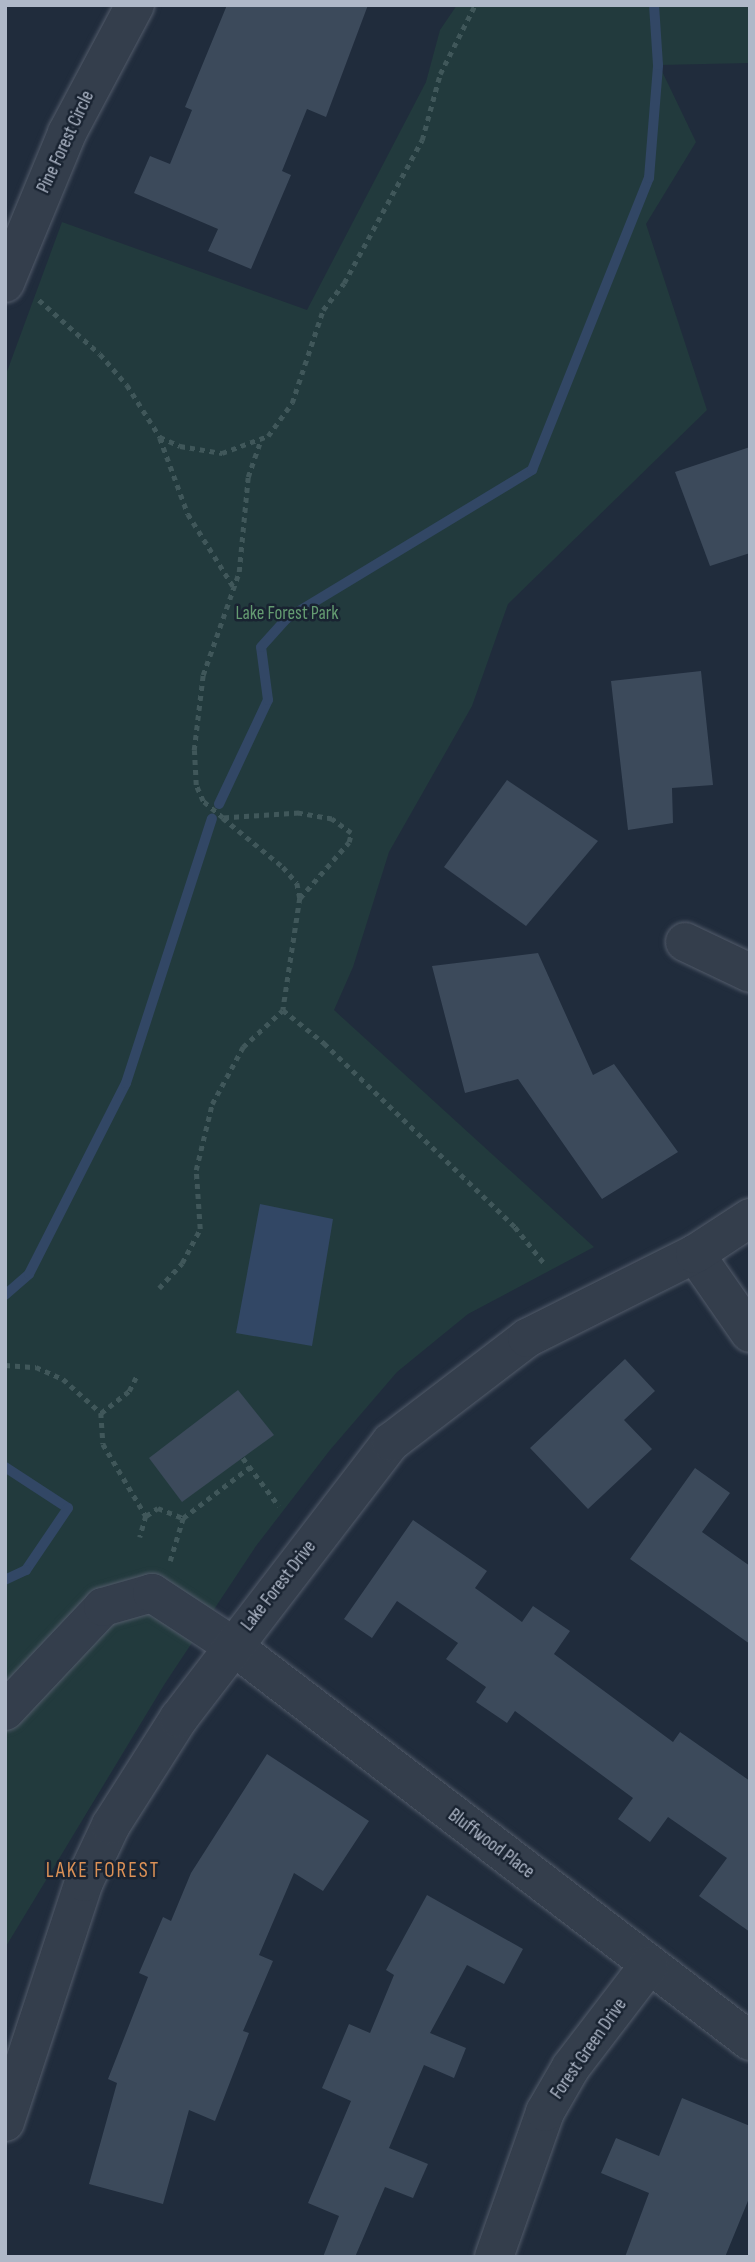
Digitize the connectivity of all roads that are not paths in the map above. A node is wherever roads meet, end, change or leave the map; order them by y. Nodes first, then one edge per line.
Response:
1 (135, 5) edge
2 (5, 283) edge
3 (685, 942) dead end
4 (750, 973) edge
5 (750, 1218) edge
6 (695, 1254) junction
7 (750, 1333) edge
8 (233, 1646) junction
9 (5, 1711) edge
10 (649, 1965) junction
11 (750, 2041) edge
12 (14, 2064) edge
13 (5, 2122) edge
14 (494, 2257) edge

1 - 2 street, Pine Forest Circle
3 - 4 street
5 - 6 street, Lake Forest Drive
6 - 7 street
6 - 8 street, Lake Forest Drive
8 - 9 street, Bluffwood Place
8 - 10 street, Bluffwood Place
8 - 12 street, Lake Forest Drive
10 - 11 street, Bluffwood Place
10 - 14 street, Forest Green Drive
12 - 13 street, Lake Forest Drive

